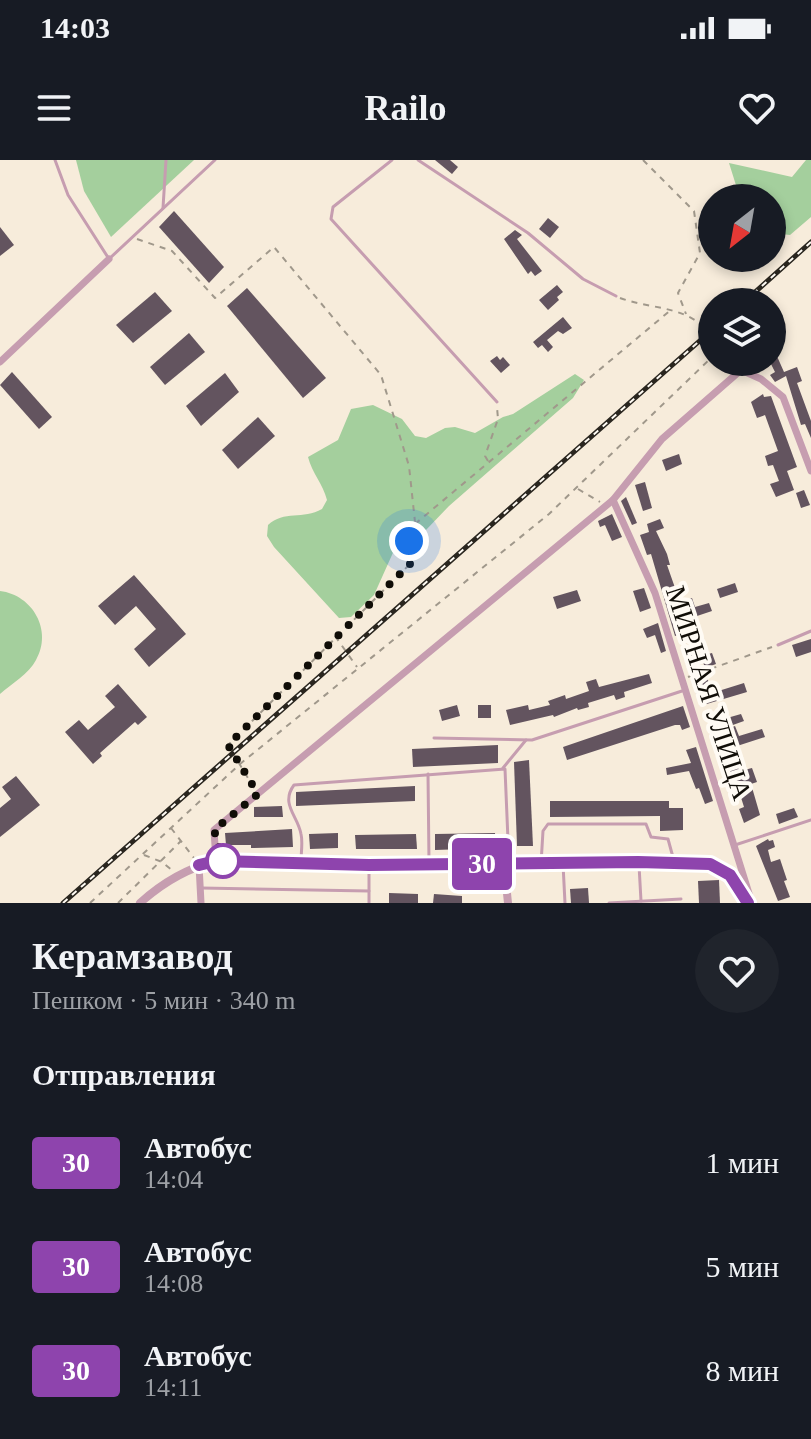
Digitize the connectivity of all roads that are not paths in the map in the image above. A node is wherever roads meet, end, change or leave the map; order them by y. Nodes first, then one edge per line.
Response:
1 (55, 160) edge
2 (166, 160) edge
3 (215, 160) edge
4 (392, 160) edge
5 (418, 160) edge
6 (163, 208) junction
7 (109, 259) junction
8 (616, 296) road end
9 (0, 362) edge
10 (497, 402) road end
11 (811, 471) edge
12 (613, 500) junction
13 (811, 631) edge
14 (778, 645) road end
15 (686, 689) junction
16 (434, 738) dead end
17 (526, 740) junction
18 (503, 769) junction
19 (428, 774) junction
20 (811, 820) edge
21 (735, 845) junction
22 (216, 861) junction
23 (301, 862) junction
24 (638, 862) junction
25 (674, 863) junction
26 (429, 864) junction
27 (506, 864) junction
28 (541, 864) junction
29 (563, 864) junction
30 (199, 865) junction
31 (369, 865) junction
32 (200, 888) junction
33 (369, 891) junction
34 (681, 899) dead end
35 (641, 901) edge
36 (140, 903) edge
37 (201, 903) edge
38 (369, 903) edge
39 (508, 903) edge
40 (565, 903) edge
41 (609, 903) edge
42 (750, 903) edge

1 - 7 lane
2 - 6 lane
3 - 6 lane
4 - 10 lane
5 - 8 lane
6 - 7 lane
7 - 9 street
11 - 12 street
12 - 15 street, МИРНАЯ УЛИЦА
12 - 22 street
13 - 14 lane
15 - 17 lane
15 - 21 street, МИРНАЯ УЛИЦА
16 - 17 lane
17 - 18 lane
18 - 19 lane
18 - 27 lane
19 - 23 lane
19 - 26 lane
20 - 21 lane
21 - 42 street, МИРНАЯ УЛИЦА
22 - 23 street
22 - 30 street
23 - 31 street
24 - 25 street
24 - 29 street
24 - 35 lane
25 - 28 lane
25 - 42 street
26 - 27 street
26 - 31 street
27 - 28 street
27 - 39 street
28 - 29 street
29 - 40 lane
30 - 32 street
30 - 36 street
31 - 33 lane
32 - 33 lane
32 - 37 street
33 - 38 lane
34 - 35 lane
35 - 41 lane

